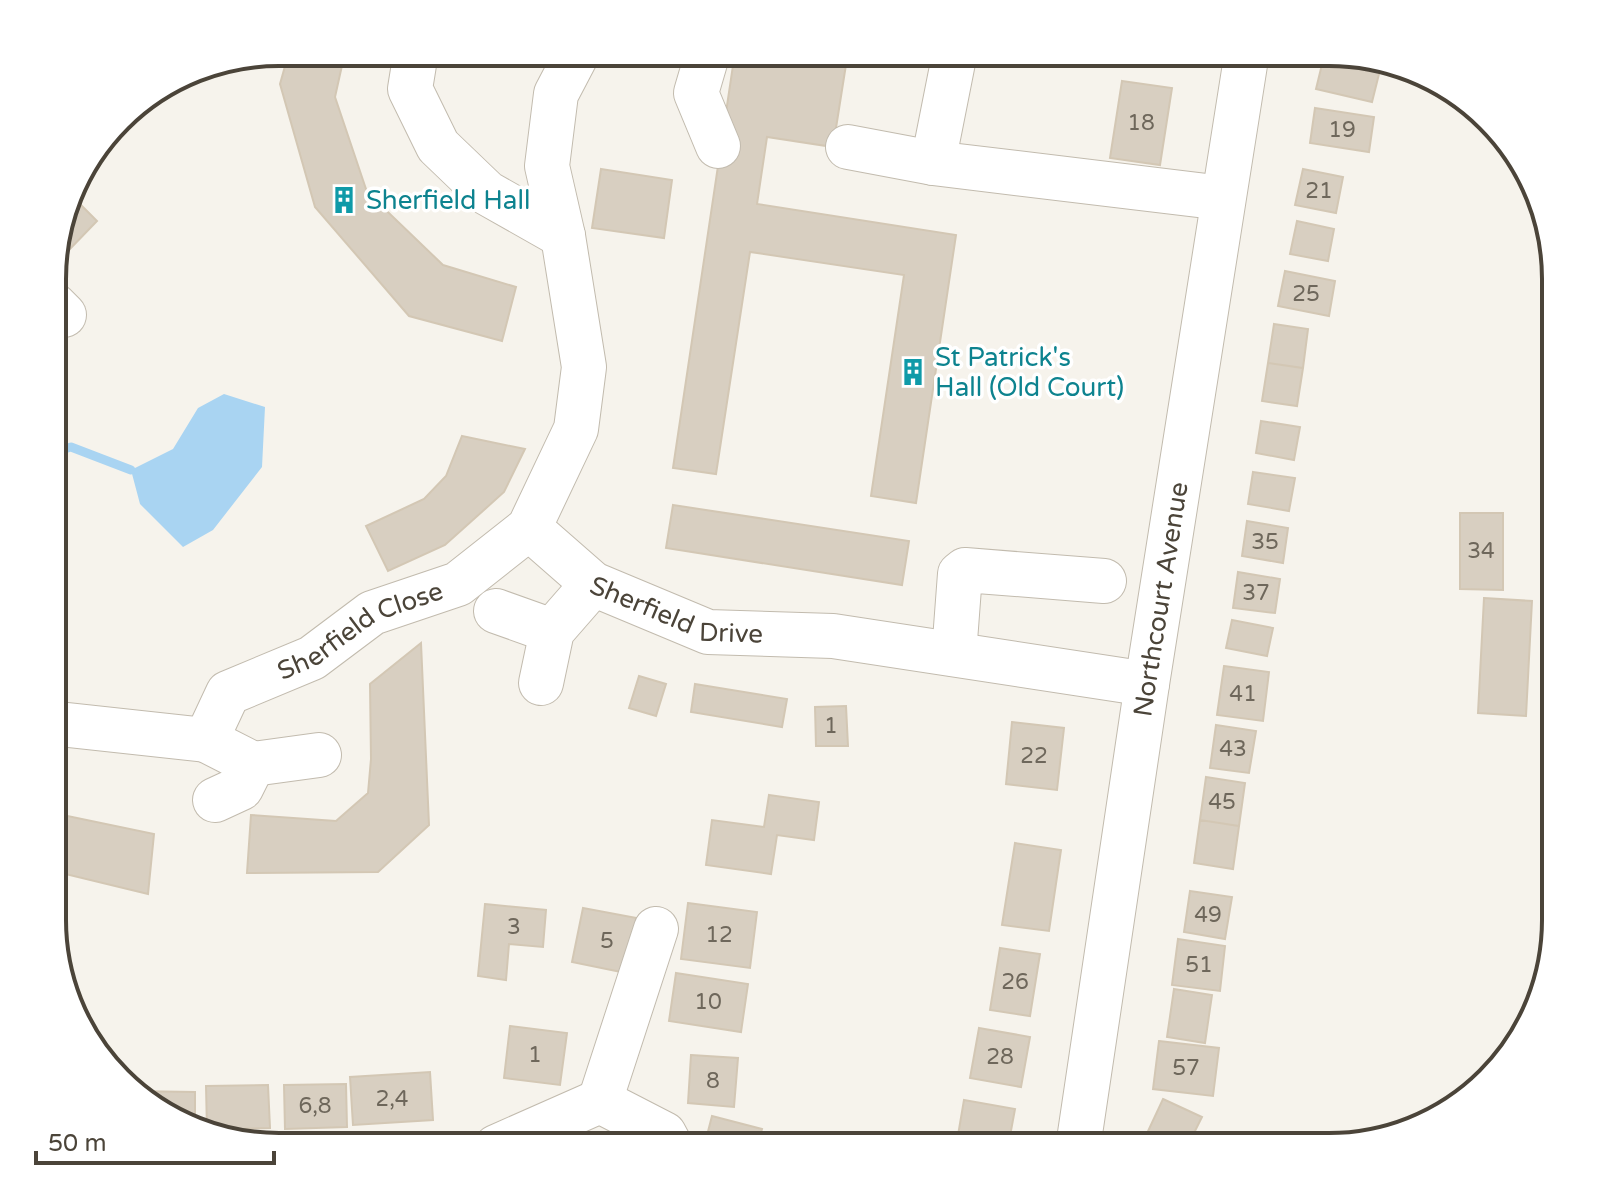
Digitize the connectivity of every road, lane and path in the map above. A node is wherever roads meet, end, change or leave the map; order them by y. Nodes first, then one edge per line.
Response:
1 (414, 66) edge
2 (571, 66) edge
3 (952, 66) edge
4 (1245, 66) edge
5 (702, 72) edge
6 (718, 146) dead end
7 (848, 147) dead end
8 (933, 163) junction
9 (1223, 198) junction
10 (563, 236) junction
11 (529, 528) junction
12 (1104, 581) dead end
13 (593, 584) junction
14 (496, 611) dead end
15 (552, 631) junction
16 (954, 654) junction
17 (541, 683) dead end
18 (1147, 684) junction
19 (68, 725) dead end
20 (206, 740) junction
21 (319, 755) dead end
22 (253, 764) junction
23 (215, 800) dead end
24 (656, 929) dead end
25 (600, 1101) junction
26 (528, 1133) edge
27 (662, 1133) edge
28 (1080, 1133) edge

1 - 10 street
2 - 10 street
3 - 8 street
4 - 9 street, Northcourt Avenue
5 - 6 street
7 - 8 street
8 - 9 street
9 - 18 street, Northcourt Avenue
10 - 11 street
11 - 13 street, Sherfield Drive
11 - 20 street, Sherfield Close
12 - 16 street
13 - 15 street
13 - 16 street, Sherfield Drive
14 - 15 street
15 - 17 street
16 - 18 street, Sherfield Drive
18 - 28 street, Northcourt Avenue
19 - 20 street
20 - 22 street
21 - 22 street
22 - 23 street
24 - 25 street
25 - 26 street
25 - 27 street

